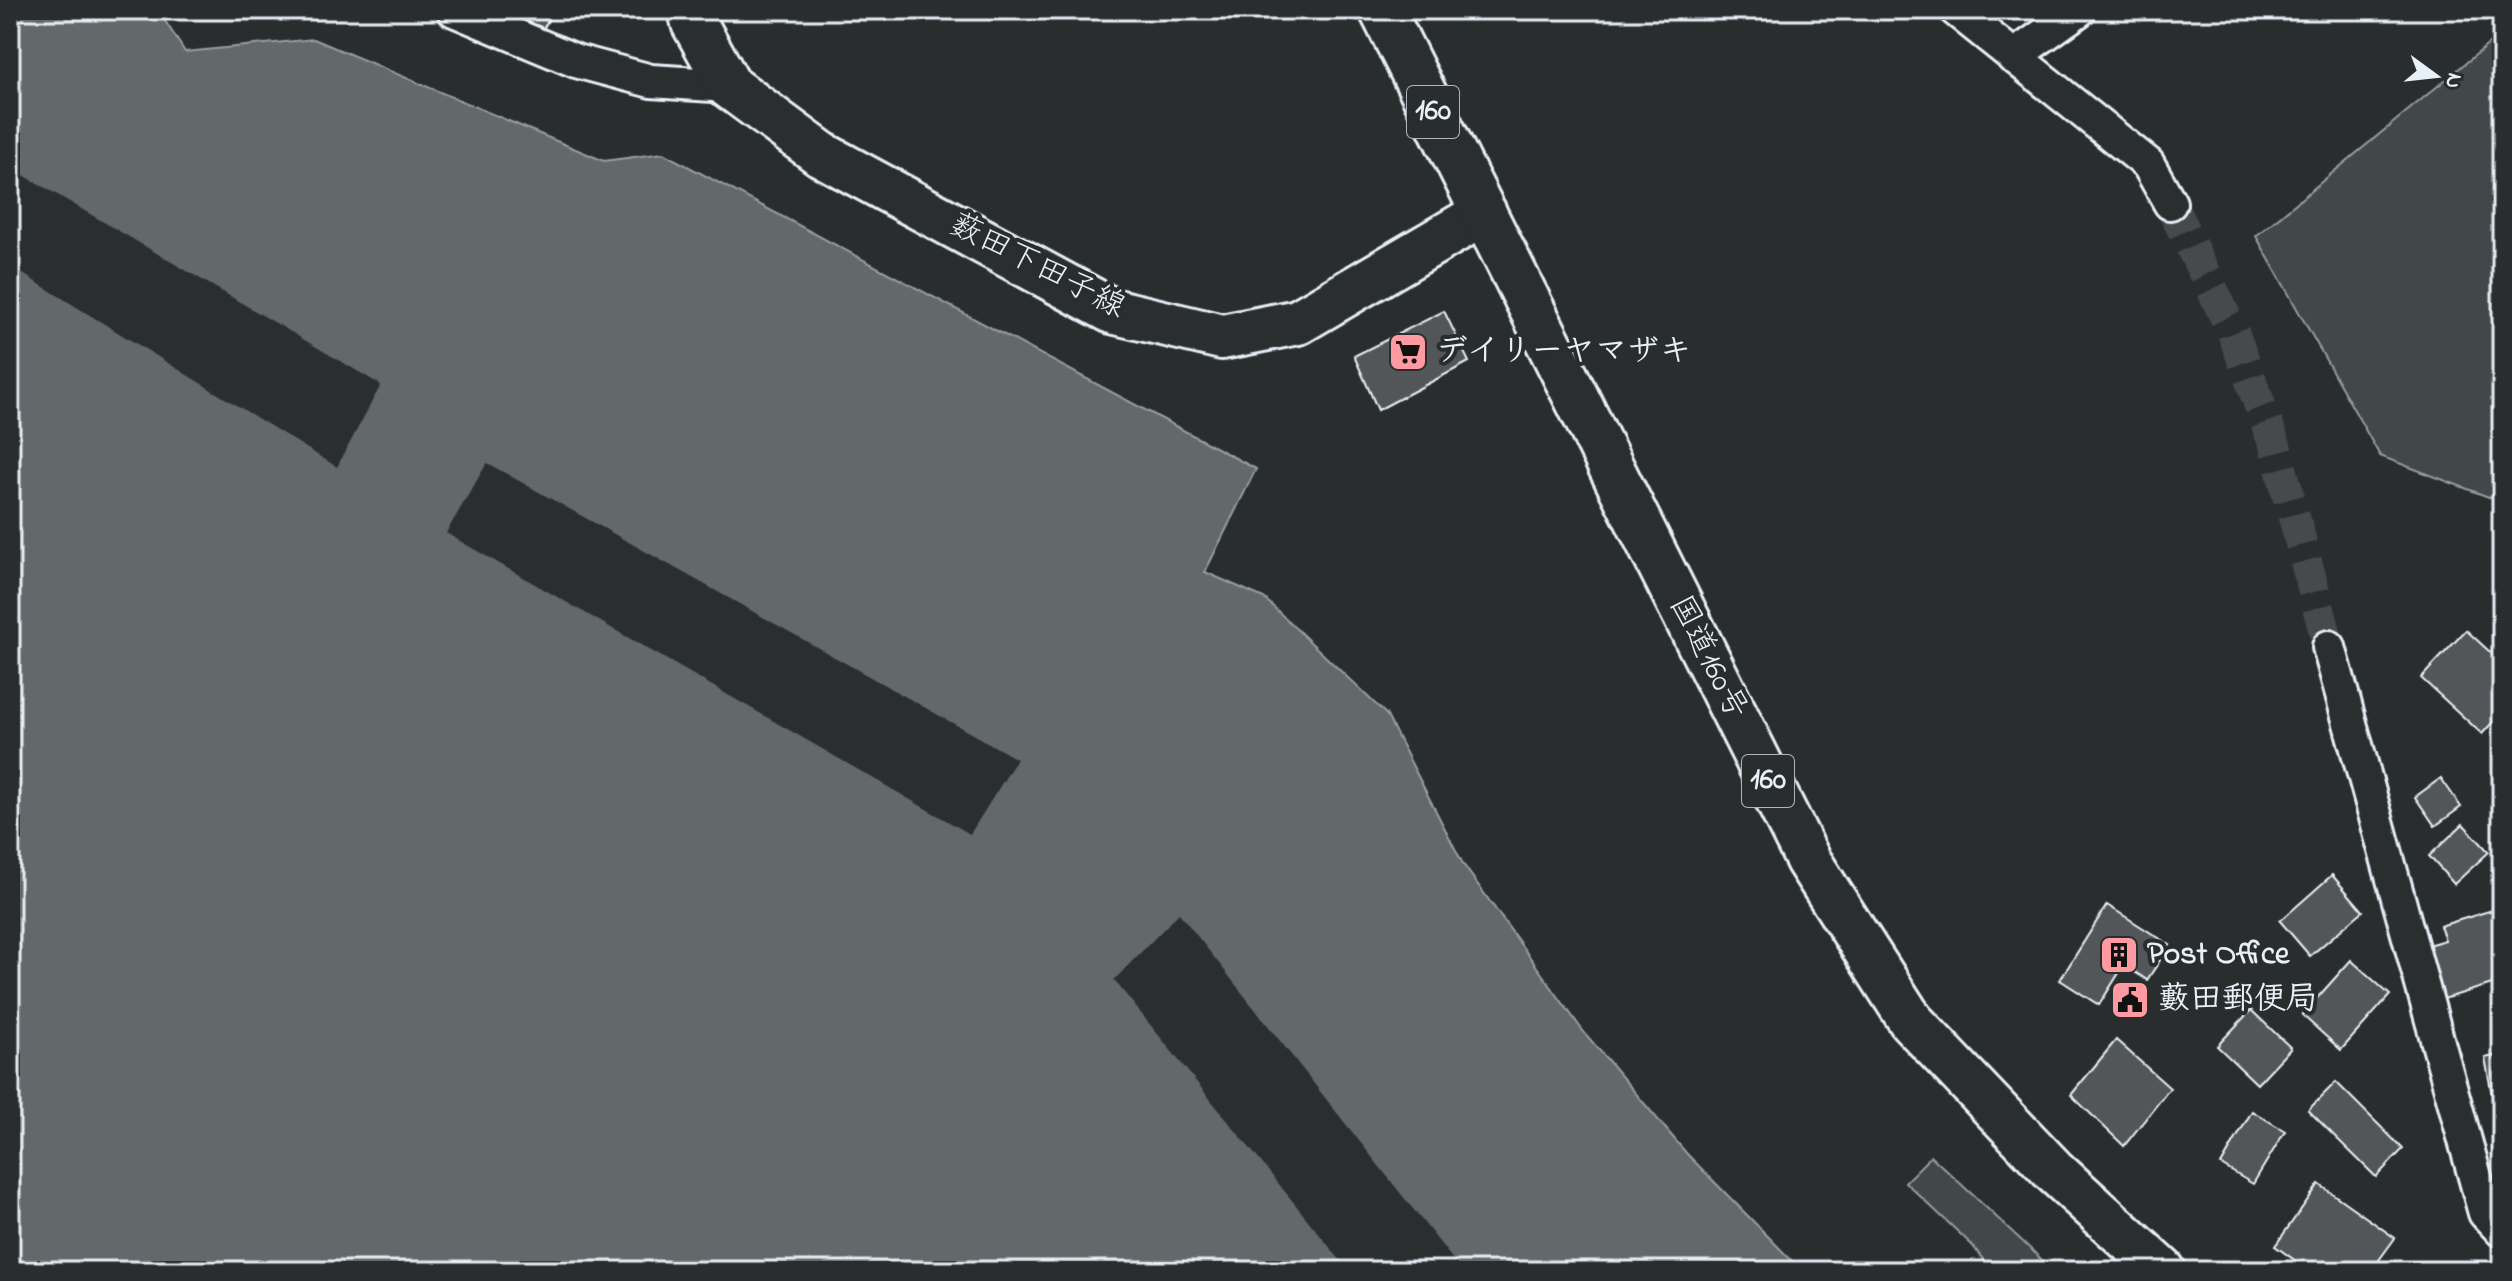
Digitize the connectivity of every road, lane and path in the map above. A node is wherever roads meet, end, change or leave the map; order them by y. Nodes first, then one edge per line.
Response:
1 (454, 10) edge
2 (691, 10) edge
3 (1382, 10) edge
4 (1956, 10) edge
5 (2079, 10) edge
6 (2013, 57) junction
7 (729, 86) junction
8 (2170, 203) tunnel mouth
9 (1484, 213) junction
10 (2329, 647) tunnel mouth
11 (2502, 1231) edge
12 (2163, 1271) edge

1 - 7 street
2 - 7 main road, 薮田下田子線
3 - 9 main road, 国道160号 / 160
4 - 6 street
5 - 6 street
6 - 8 street
7 - 9 main road, 薮田下田子線
9 - 12 main road, 国道160号 / 160
10 - 11 street

